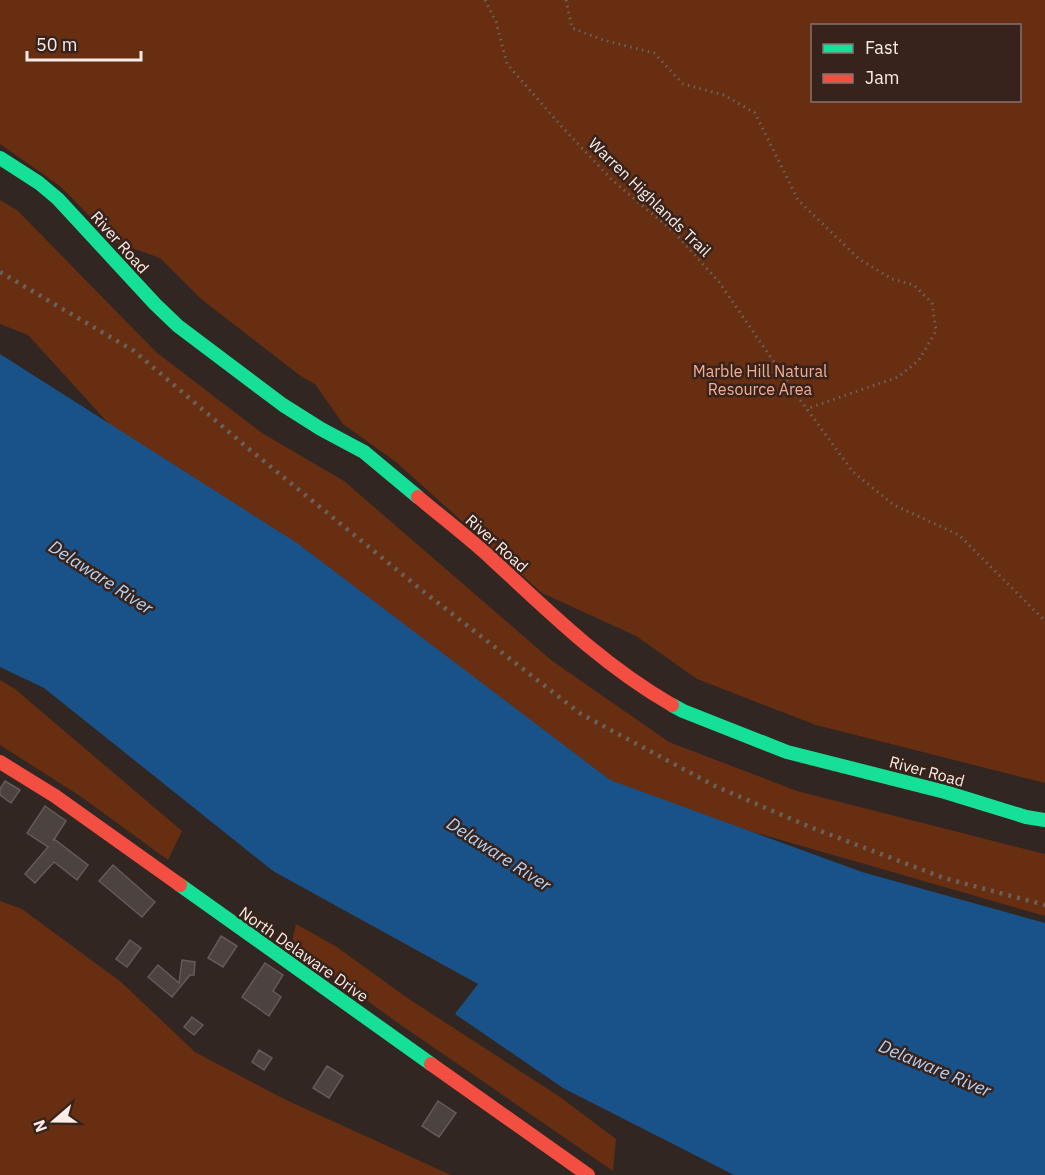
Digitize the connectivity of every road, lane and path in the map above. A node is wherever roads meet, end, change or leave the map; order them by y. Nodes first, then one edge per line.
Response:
1 (485, 0) edge
2 (566, 0) edge
3 (0, 158) edge
4 (806, 409) junction
5 (1045, 621) edge
6 (0, 762) edge
7 (1045, 820) edge
8 (588, 1175) edge

1 - 4 path, Warren Highlands Trail
2 - 4 path
3 - 7 street, River Road
4 - 5 path, Warren Highlands Trail
6 - 8 street, North Delaware Drive

